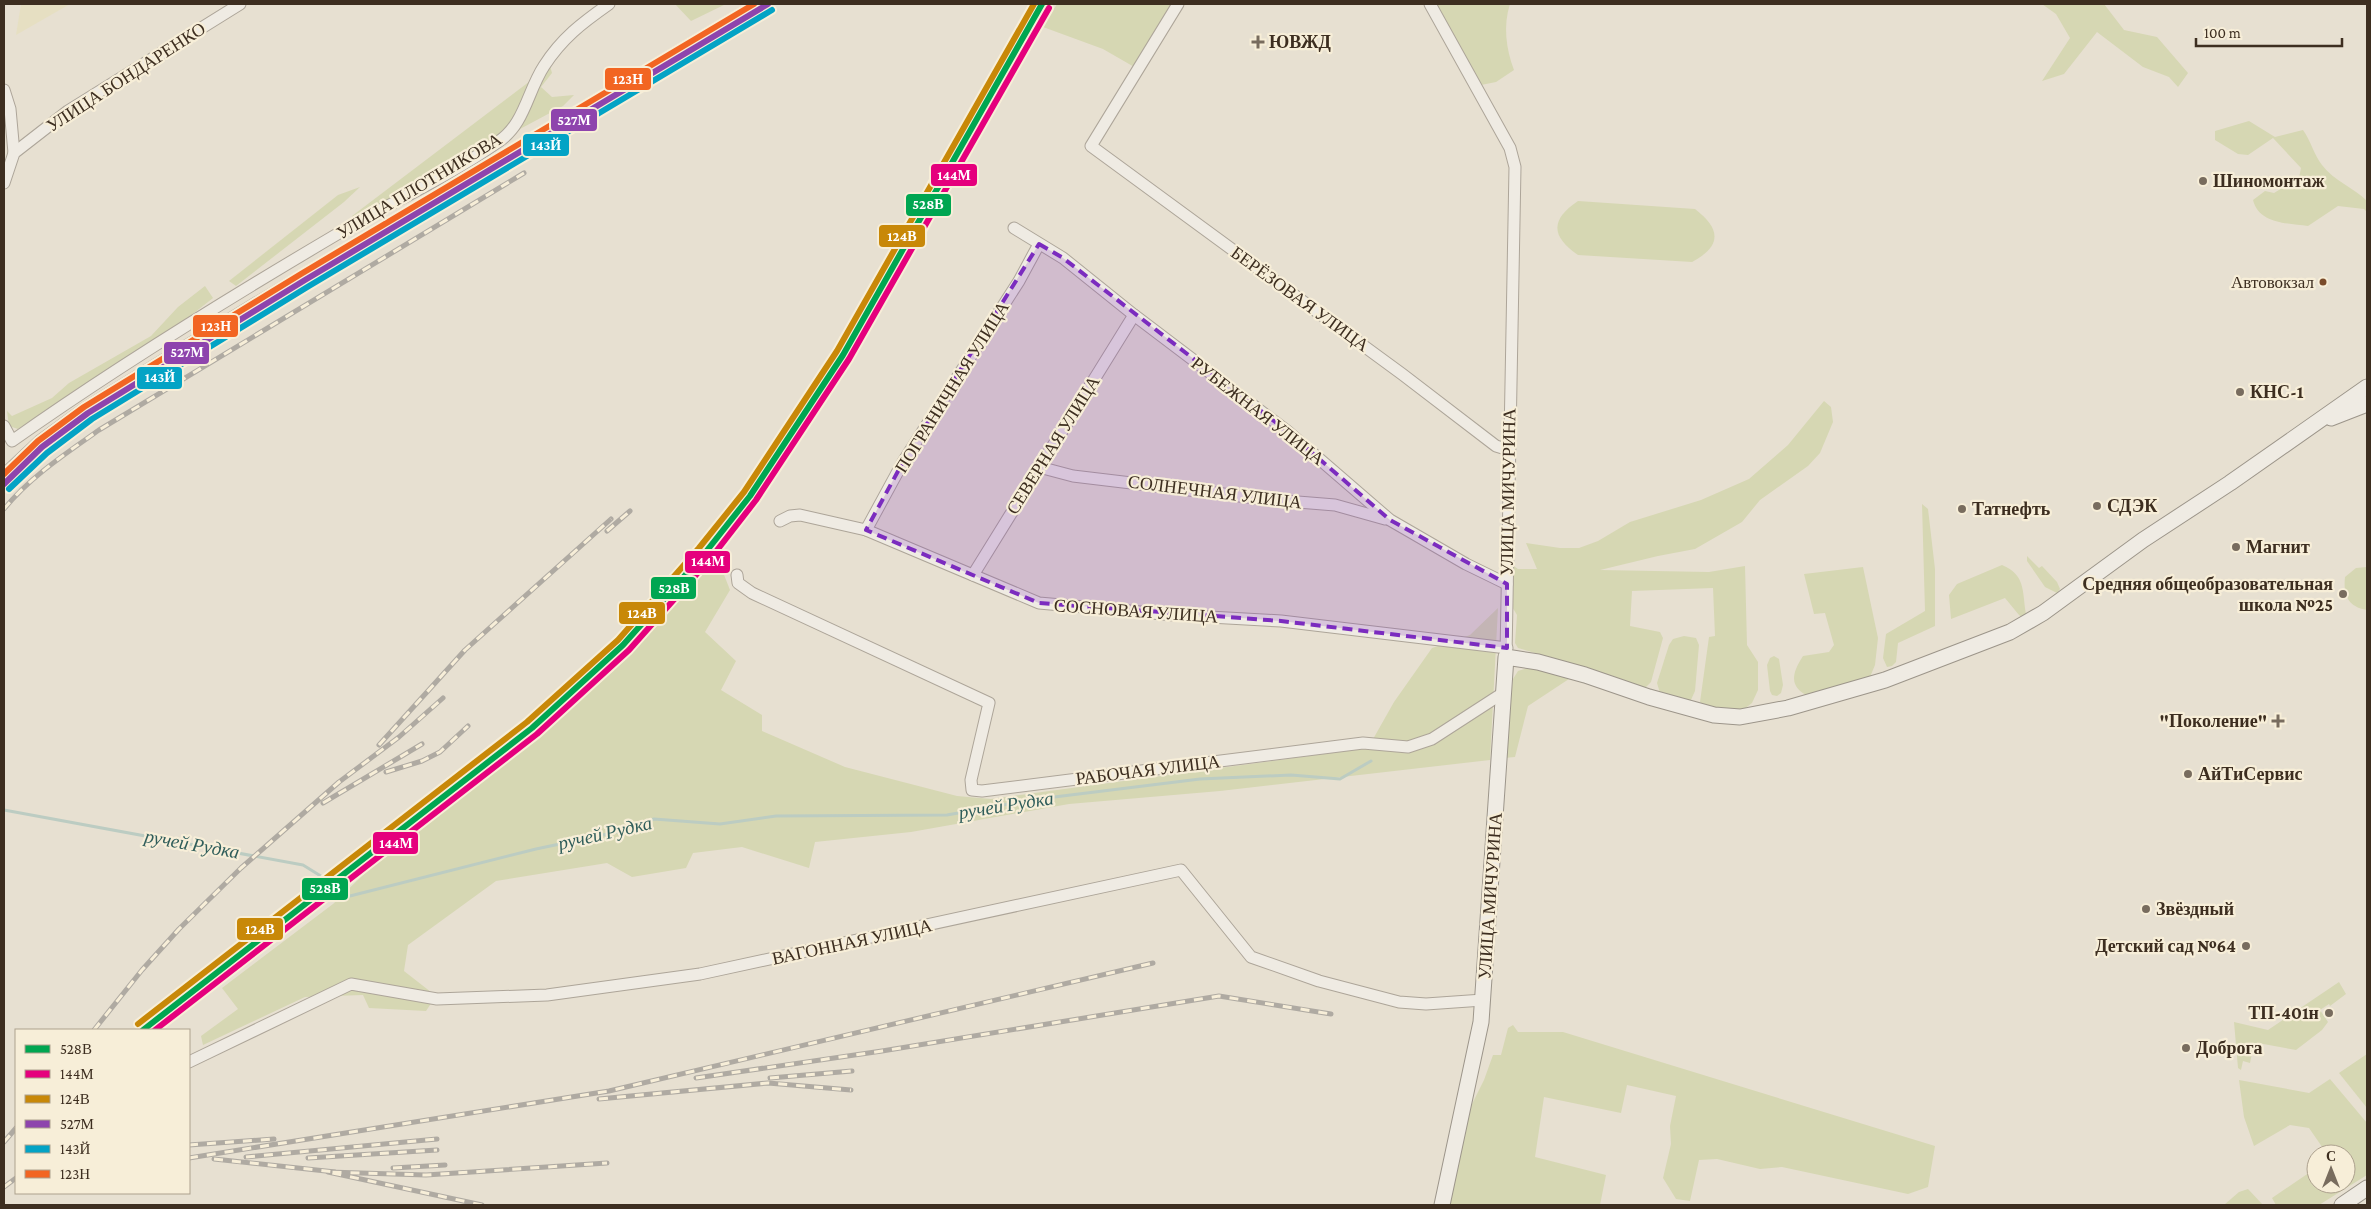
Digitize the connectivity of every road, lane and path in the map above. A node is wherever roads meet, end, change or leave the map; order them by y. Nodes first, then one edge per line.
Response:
1 (240, 4) edge
2 (609, 4) edge
3 (1178, 4) edge
4 (1430, 4) edge
5 (4, 90) edge
6 (14, 153) junction
7 (4, 183) edge
8 (1014, 228) dead end
9 (1038, 244) junction
10 (1134, 315) junction
11 (2367, 387) edge
12 (2367, 404) edge
13 (2317, 422) junction
14 (4, 426) edge
15 (1509, 450) junction
16 (1039, 467) junction
17 (1390, 520) junction
18 (780, 521) dead end
19 (866, 530) junction
20 (737, 575) dead end
21 (973, 575) junction
22 (1507, 584) junction
23 (1507, 653) junction
24 (1503, 693) junction
25 (1483, 1000) junction
26 (190, 1062) edge
27 (2367, 1188) edge
28 (1442, 1205) edge
29 (2342, 1205) edge

1 - 6 street, УЛИЦА БОНДАРЕНКО
2 - 14 street, УЛИЦА ПЛОТНИКОВА
3 - 15 street, БЕРЁЗОВАЯ УЛИЦА
4 - 15 street, УЛИЦА МИЧУРИНА
5 - 6 street
6 - 7 street
8 - 9 street, РУБЕЖНАЯ УЛИЦА
9 - 10 street, РУБЕЖНАЯ УЛИЦА
9 - 19 street, ПОГРАНИЧНАЯ УЛИЦА
10 - 16 street, СЕВЕРНАЯ УЛИЦА
10 - 17 street, РУБЕЖНАЯ УЛИЦА
11 - 13 main road
12 - 13 main road
13 - 23 main road
15 - 22 street, УЛИЦА МИЧУРИНА
16 - 17 street, СОЛНЕЧНАЯ УЛИЦА
16 - 21 street, СЕВЕРНАЯ УЛИЦА
17 - 22 street, РУБЕЖНАЯ УЛИЦА
18 - 19 street, СОСНОВАЯ УЛИЦА
19 - 21 street, СОСНОВАЯ УЛИЦА
20 - 24 street, РАБОЧАЯ УЛИЦА
21 - 23 street, СОСНОВАЯ УЛИЦА
22 - 23 street, УЛИЦА МИЧУРИНА
23 - 24 main road, УЛИЦА МИЧУРИНА
24 - 25 main road, УЛИЦА МИЧУРИНА
25 - 26 street, ВАГОННАЯ УЛИЦА
25 - 28 main road, УЛИЦА МИЧУРИНА
27 - 29 main road

